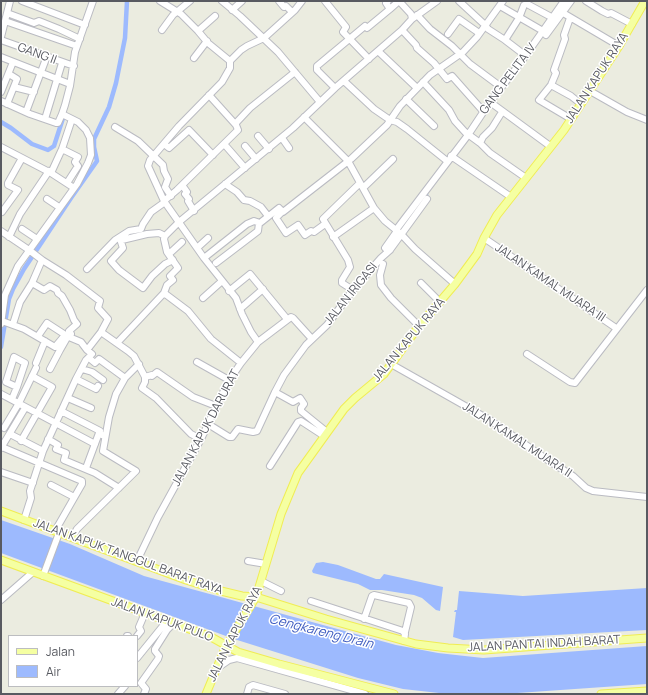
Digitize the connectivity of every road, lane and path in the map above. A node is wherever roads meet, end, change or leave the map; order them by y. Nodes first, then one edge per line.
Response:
1 (10, 1) edge
2 (22, 1) edge
3 (93, 1) edge
4 (160, 1) edge
5 (190, 1) edge
6 (222, 1) edge
7 (242, 1) edge
8 (278, 1) edge
9 (302, 1) edge
10 (388, 1) edge
11 (399, 1) edge
12 (437, 1) edge
13 (459, 1) edge
14 (564, 1) edge
15 (571, 1) edge
16 (586, 1) edge
17 (645, 1) edge
18 (328, 2) edge
19 (501, 3) edge
20 (390, 9) junction
21 (232, 10) junction
22 (560, 11) junction
23 (177, 12) junction
24 (292, 12) junction
25 (7, 13) junction
26 (215, 16) dead end
27 (414, 17) junction
28 (519, 18) junction
29 (553, 18) junction
30 (570, 18) junction
31 (3, 20) edge
32 (632, 24) junction
33 (85, 25) junction
34 (485, 25) junction
35 (162, 30) dead end
36 (402, 30) junction
37 (198, 31) junction
38 (479, 33) junction
39 (544, 33) junction
40 (448, 34) dead end
41 (1, 37) edge
42 (264, 38) junction
43 (80, 39) junction
44 (349, 39) junction
45 (1, 40) edge
46 (505, 40) junction
47 (207, 41) junction
48 (77, 46) junction
49 (619, 46) junction
50 (378, 51) junction
51 (461, 54) junction
52 (47, 56) junction
53 (526, 56) junction
54 (1, 57) edge
55 (194, 58) dead end
56 (369, 59) junction
57 (230, 61) junction
58 (12, 62) junction
59 (62, 63) junction
60 (74, 66) junction
61 (439, 69) junction
62 (295, 72) junction
63 (40, 73) junction
64 (8, 74) junction
65 (57, 79) junction
66 (344, 81) junction
67 (423, 82) junction
68 (70, 84) junction
69 (552, 85) junction
70 (14, 87) junction
71 (501, 87) junction
72 (335, 88) junction
73 (417, 88) junction
74 (1, 92) edge
75 (34, 92) junction
76 (590, 92) junction
77 (208, 95) junction
78 (406, 99) junction
79 (4, 102) edge
80 (320, 102) junction
81 (491, 103) junction
82 (581, 104) junction
83 (483, 111) junction
84 (26, 112) junction
85 (502, 112) junction
86 (66, 116) junction
87 (304, 117) junction
88 (571, 119) junction
89 (44, 120) junction
90 (390, 120) junction
91 (647, 120) edge
92 (235, 124) junction
93 (434, 126) dead end
94 (116, 127) dead end
95 (469, 135) junction
96 (258, 136) dead end
97 (282, 138) junction
98 (480, 143) junction
99 (164, 144) junction
100 (225, 145) junction
101 (245, 146) dead end
102 (550, 146) junction
103 (1, 147) edge
104 (289, 148) dead end
105 (62, 149) junction
106 (269, 149) junction
107 (13, 153) junction
108 (213, 155) junction
109 (154, 156) junction
110 (453, 157) junction
111 (22, 158) junction
112 (10, 159) dead end
113 (256, 159) junction
114 (393, 159) dead end
115 (348, 161) junction
116 (447, 161) junction
117 (76, 162) junction
118 (86, 167) junction
119 (244, 168) junction
120 (50, 172) junction
121 (526, 178) junction
122 (68, 183) junction
123 (225, 184) junction
124 (182, 185) junction
125 (361, 186) junction
126 (74, 188) junction
127 (171, 196) junction
128 (511, 197) junction
129 (47, 199) dead end
130 (427, 199) dead end
131 (165, 202) junction
132 (60, 206) junction
133 (374, 208) junction
134 (194, 211) junction
135 (2, 212) dead end
136 (282, 212) junction
137 (268, 216) junction
138 (324, 221) junction
139 (179, 222) junction
140 (258, 223) junction
141 (22, 230) dead end
142 (1, 231) edge
143 (398, 232) junction
144 (165, 236) junction
145 (9, 237) junction
146 (333, 237) junction
147 (208, 238) dead end
148 (484, 238) junction
149 (37, 239) junction
150 (182, 242) dead end
151 (197, 248) junction
152 (30, 251) junction
153 (169, 254) junction
154 (204, 258) junction
155 (40, 259) junction
156 (173, 260) junction
157 (216, 263) dead end
158 (383, 264) dead end
159 (87, 270) dead end
160 (222, 281) junction
161 (32, 283) junction
162 (421, 284) dead end
163 (455, 284) junction
164 (263, 289) junction
165 (353, 290) junction
166 (647, 290) edge
167 (230, 291) junction
168 (164, 293) junction
169 (203, 298) dead end
170 (440, 302) junction
171 (240, 309) junction
172 (287, 319) junction
173 (6, 323) edge
174 (419, 326) junction
175 (616, 328) junction
176 (101, 332) junction
177 (38, 336) junction
178 (67, 336) junction
179 (312, 339) junction
180 (45, 342) junction
181 (258, 342) junction
182 (117, 343) junction
183 (87, 350) junction
184 (527, 354) dead end
185 (89, 358) junction
186 (197, 362) dead end
187 (241, 363) junction
188 (139, 364) junction
189 (391, 364) junction
190 (50, 369) dead end
191 (82, 369) junction
192 (32, 376) junction
193 (145, 377) junction
194 (125, 378) junction
195 (76, 379) junction
196 (103, 380) dead end
197 (229, 380) junction
198 (98, 386) dead end
199 (17, 387) junction
200 (275, 392) junction
201 (1, 394) edge
202 (68, 398) junction
203 (12, 399) junction
204 (19, 403) junction
205 (216, 406) junction
206 (25, 408) junction
207 (91, 408) dead end
208 (61, 411) junction
209 (36, 414) junction
210 (56, 424) junction
211 (208, 424) junction
212 (4, 428) dead end
213 (10, 434) junction
214 (99, 434) junction
215 (326, 434) junction
216 (106, 437) junction
217 (48, 439) junction
218 (201, 440) junction
219 (21, 441) junction
220 (95, 444) junction
221 (1, 448) edge
222 (42, 451) junction
223 (39, 464) junction
224 (270, 466) dead end
225 (86, 468) junction
226 (1, 472) edge
227 (33, 483) junction
228 (51, 485) dead end
229 (120, 488) junction
230 (647, 497) edge
231 (74, 498) junction
232 (1, 511) edge
233 (24, 520) junction
234 (57, 534) junction
235 (72, 538) junction
236 (1, 560) edge
237 (137, 561) junction
238 (248, 561) dead end
239 (266, 564) junction
240 (32, 572) junction
241 (44, 574) junction
242 (261, 581) junction
243 (281, 591) dead end
244 (256, 597) junction
245 (1, 600) edge
246 (311, 601) dead end
247 (145, 613) junction
248 (364, 619) junction
249 (170, 622) junction
250 (405, 632) junction
251 (138, 635) edge
252 (647, 638) edge
253 (404, 642) junction
254 (227, 644) junction
255 (138, 657) edge
256 (216, 668) junction
257 (643, 691) edge
258 (273, 692) edge
259 (625, 693) edge
260 (144, 694) edge
261 (206, 694) edge
262 (246, 694) edge
263 (285, 694) edge
264 (365, 694) edge
265 (394, 694) edge
266 (601, 694) edge

1 - 25 street
2 - 33 street
3 - 33 street
4 - 23 street
5 - 23 street
6 - 21 street
7 - 21 street
8 - 24 street
9 - 24 street
10 - 20 street
11 - 20 street
11 - 27 street
12 - 27 street
13 - 34 street
14 - 22 street, GANG PELITA IV
15 - 22 street
16 - 32 street
17 - 32 main road, JALAN KAPUK RAYA
18 - 44 street
19 - 28 street
19 - 34 street
20 - 44 street
21 - 42 street
22 - 29 street, GANG PELITA IV
22 - 30 street
22 - 39 street
23 - 35 street
23 - 37 street
24 - 42 street
25 - 31 street
25 - 43 street
26 - 37 street
27 - 36 street
27 - 51 street
28 - 29 street
28 - 39 street
28 - 46 street
29 - 39 street, GANG PELITA IV
30 - 49 street
30 - 69 street
31 - 41 street
31 - 48 street
32 - 49 main road, JALAN KAPUK RAYA
33 - 43 street
34 - 38 street
34 - 46 street
36 - 50 street
36 - 61 street
37 - 47 street
38 - 40 street
38 - 51 street
39 - 53 street, GANG PELITA IV
42 - 57 street
42 - 62 street
43 - 48 street
44 - 56 street
44 - 72 street
45 - 52 street, GANG II
46 - 53 street
47 - 55 street
47 - 57 street
48 - 60 street
49 - 76 main road, JALAN KAPUK RAYA
50 - 56 street
50 - 73 street
51 - 61 street
51 - 71 street
52 - 59 street, GANG II
52 - 63 street
53 - 71 street, GANG PELITA IV
54 - 58 street
56 - 66 street
57 - 77 street
58 - 63 street
58 - 64 street
59 - 60 street, GANG II
59 - 65 street
60 - 68 street
61 - 67 street
61 - 83 street
62 - 80 street
62 - 92 street
63 - 65 street
63 - 75 street
64 - 70 street
64 - 74 street
65 - 68 street
65 - 89 street
66 - 72 street
66 - 90 street
67 - 73 street
67 - 95 street
68 - 86 street
69 - 82 street
69 - 88 street
70 - 75 street
70 - 79 street
71 - 81 street, GANG PELITA IV
72 - 80 street
73 - 78 street
75 - 84 street
76 - 82 main road, JALAN KAPUK RAYA
76 - 91 street
77 - 92 street
77 - 99 street
78 - 90 street
78 - 93 street
79 - 84 street
80 - 87 street
81 - 83 street, GANG PELITA IV
81 - 85 street
82 - 88 main road, JALAN KAPUK RAYA
83 - 95 street, GANG PELITA IV
84 - 89 street
85 - 98 street
85 - 102 street
86 - 89 street
86 - 105 street
86 - 118 street
87 - 97 street
87 - 115 street
88 - 102 main road, JALAN KAPUK RAYA
90 - 115 street
90 - 116 street
92 - 100 street
94 - 109 street
95 - 98 street
95 - 110 street, GANG PELITA IV
96 - 106 street
97 - 104 street
97 - 106 street
98 - 121 street
99 - 108 street
99 - 109 street
100 - 108 street
100 - 119 street
101 - 113 street
102 - 121 main road, JALAN KAPUK RAYA
103 - 107 street
105 - 117 street
105 - 120 street
106 - 113 street
107 - 111 street
107 - 112 street
108 - 124 street
109 - 127 street
109 - 131 street
110 - 116 street, GANG PELITA IV
110 - 128 street
111 - 120 street
111 - 135 street
113 - 119 street
114 - 125 street
115 - 125 street
115 - 136 street
116 - 143 street, GANG PELITA IV
117 - 118 street
117 - 122 street
118 - 126 street
119 - 123 street
120 - 122 street
120 - 145 street
121 - 128 main road, JALAN KAPUK RAYA
122 - 126 street
123 - 134 street
123 - 137 street
124 - 127 street
124 - 134 street
125 - 133 street
125 - 138 street
126 - 132 street
127 - 131 street
128 - 148 main road, JALAN KAPUK RAYA
129 - 132 street
130 - 143 street, JALAN IRIGASI
131 - 139 street
131 - 159 street
132 - 149 street
133 - 143 street
133 - 146 street
134 - 139 street
136 - 137 street
136 - 138 street
137 - 140 street
138 - 146 street
139 - 144 street
139 - 151 street
140 - 154 street
140 - 157 street
141 - 149 street
142 - 145 street
143 - 163 street
143 - 165 street, JALAN IRIGASI
144 - 153 street
144 - 156 street
145 - 152 street
146 - 165 street
147 - 151 street
148 - 163 main road, JALAN KAPUK RAYA
148 - 175 street, JALAN KAMAL MUARA III
149 - 152 street
150 - 153 street
151 - 154 street
152 - 155 street
152 - 173 street
153 - 156 street
154 - 160 street
155 - 161 street
155 - 176 street
156 - 168 street
158 - 174 street
160 - 167 street
160 - 169 street
161 - 173 street
161 - 178 street
162 - 170 street
163 - 170 main road, JALAN KAPUK RAYA
164 - 167 street
164 - 171 street
164 - 172 street
165 - 179 street, JALAN IRIGASI
166 - 175 street
167 - 171 street
168 - 182 street
168 - 187 street
170 - 174 main road, JALAN KAPUK RAYA
171 - 181 street
172 - 179 street
172 - 181 street, JALAN KAPUK DARURAT
173 - 177 street
174 - 189 main road, JALAN KAPUK RAYA
175 - 184 street
176 - 182 street
176 - 183 street
177 - 178 street
177 - 180 street
178 - 180 street
178 - 183 street
178 - 190 street
179 - 200 street, JALAN IRIGASI
180 - 192 street
181 - 187 street, JALAN KAPUK DARURAT
182 - 188 street
183 - 185 street
185 - 191 street
185 - 194 street
186 - 197 street
187 - 197 street, JALAN KAPUK DARURAT
188 - 193 street
188 - 194 street
189 - 215 main road, JALAN KAPUK RAYA
189 - 230 street, JALAN KAMAL MUARA II
191 - 195 street
191 - 196 street
192 - 204 street
192 - 209 street
193 - 205 street
193 - 218 street
194 - 216 street
195 - 198 street
195 - 202 street
197 - 205 street, JALAN KAPUK DARURAT
199 - 199 street
199 - 203 street
200 - 211 street, JALAN IRIGASI
200 - 215 street
201 - 203 street
202 - 207 street
202 - 208 street
203 - 204 street
204 - 206 street
204 - 212 street
205 - 211 street, JALAN KAPUK DARURAT
206 - 209 street
206 - 213 street
208 - 210 street
208 - 214 street
209 - 210 street
209 - 219 street
210 - 217 street
210 - 220 street
211 - 218 street, JALAN KAPUK DARURAT
213 - 219 street
213 - 221 street
214 - 216 street
214 - 220 street
215 - 224 street
215 - 239 main road, JALAN KAPUK RAYA
216 - 229 street
217 - 222 street
217 - 225 street
218 - 237 street, JALAN KAPUK DARURAT
219 - 222 street
220 - 225 street
221 - 223 street
222 - 223 street
223 - 227 street
223 - 231 street
225 - 229 street
226 - 227 street
227 - 233 street
228 - 231 street
229 - 235 street
231 - 234 street
232 - 233 main road, JALAN KAPUK TANGGUL BARAT RAYA
233 - 234 main road, JALAN KAPUK TANGGUL BARAT RAYA
234 - 235 main road, JALAN KAPUK TANGGUL BARAT RAYA
234 - 241 street
235 - 237 main road, JALAN KAPUK TANGGUL BARAT RAYA
236 - 240 main road, JALAN KAPUK PULO
237 - 244 main road, JALAN KAPUK TANGGUL BARAT RAYA
238 - 239 street
239 - 242 main road, JALAN KAPUK RAYA
240 - 241 main road, JALAN KAPUK PULO
240 - 245 street
241 - 247 main road, JALAN KAPUK PULO
242 - 243 street
242 - 244 main road, JALAN KAPUK RAYA
244 - 253 main road, JALAN PANTAI INDAH BARAT
244 - 254 main road, JALAN KAPUK RAYA
246 - 248 street
247 - 249 main road, JALAN KAPUK PULO
247 - 251 street
248 - 250 street
248 - 250 street
249 - 254 main road, JALAN KAPUK PULO
249 - 255 street
249 - 260 street
250 - 253 street
252 - 253 main road, JALAN PANTAI INDAH BARAT
254 - 256 main road, JALAN KAPUK RAYA
254 - 265 main road, JALAN KAPUK PULO
256 - 261 main road, JALAN KAPUK RAYA
256 - 264 street
257 - 259 main road
258 - 262 street
258 - 263 street
259 - 266 main road

